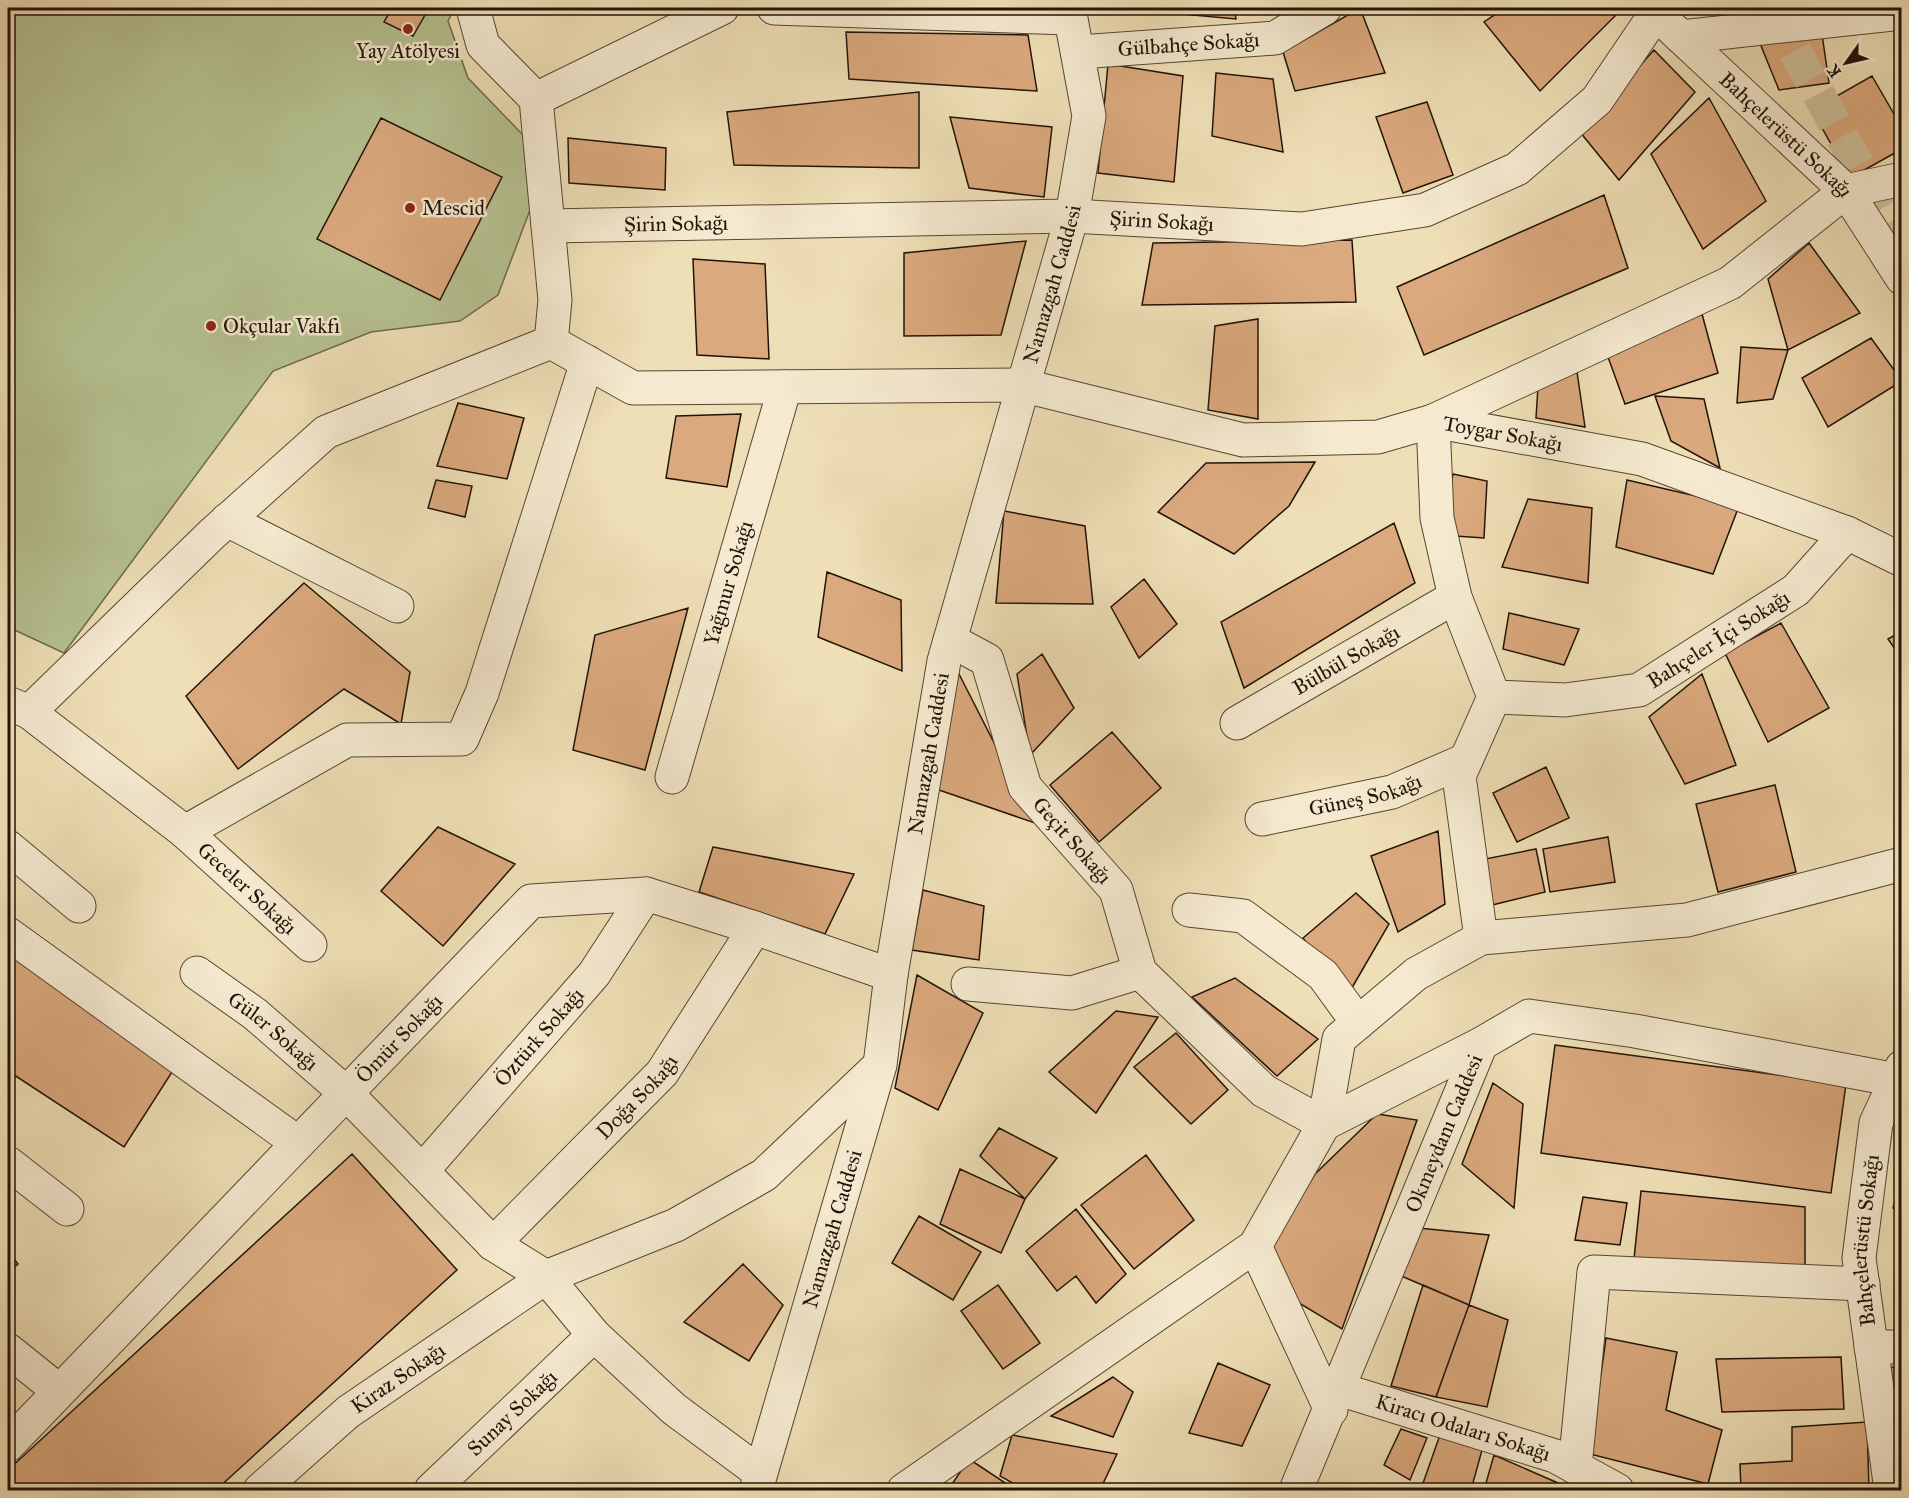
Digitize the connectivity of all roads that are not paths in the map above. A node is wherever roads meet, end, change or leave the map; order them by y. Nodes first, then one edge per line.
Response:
1 (476, 8) edge
2 (722, 8) edge
3 (774, 8) edge
4 (1325, 8) edge
5 (1653, 10) edge
6 (1069, 13) edge
7 (1902, 13) edge
8 (1681, 37) junction
9 (1078, 52) junction
10 (536, 99) junction
11 (1902, 179) edge
12 (1846, 192) junction
13 (1071, 216) junction
14 (548, 226) junction
15 (1902, 279) edge
16 (551, 342) junction
17 (587, 362) junction
18 (1021, 385) junction
19 (785, 387) junction
20 (1433, 421) junction
21 (227, 520) junction
22 (1847, 533) junction
23 (1902, 560) edge
24 (1455, 597) junction
25 (397, 606) dead end
26 (950, 640) junction
27 (1494, 697) junction
28 (18, 707) edge
29 (1237, 723) dead end
30 (1466, 760) junction
31 (672, 777) dead end
32 (1262, 819) dead end
33 (185, 832) junction
34 (8, 847) edge
35 (1902, 864) edge
36 (646, 894) junction
37 (79, 906) dead end
38 (1190, 910) dead end
39 (754, 928) junction
40 (8, 934) edge
41 (1481, 938) junction
42 (310, 945) dead end
43 (1140, 972) junction
44 (197, 973) dead end
45 (891, 975) junction
46 (968, 984) dead end
47 (1358, 1023) junction
48 (1481, 1044) junction
49 (879, 1065) junction
50 (1900, 1076) edge
51 (346, 1093) junction
52 (1324, 1124) junction
53 (298, 1143) junction
54 (8, 1163) edge
55 (422, 1171) junction
56 (67, 1209) dead end
57 (493, 1244) junction
58 (1255, 1246) junction
59 (546, 1277) junction
60 (1863, 1284) junction
61 (594, 1335) junction
62 (1886, 1347) edge
63 (8, 1350) edge
64 (59, 1391) junction
65 (1335, 1400) junction
66 (8, 1445) edge
67 (1575, 1467) junction
68 (757, 1481) edge
69 (910, 1489) edge
70 (260, 1491) edge
71 (431, 1491) edge
72 (1296, 1491) edge
73 (1617, 1491) edge
74 (1891, 1491) edge

1 - 10 street
2 - 10 street
3 - 6 street
4 - 9 street, Gülbahçe Sokağı
5 - 8 street, Bahçelerüstü Sokağı
5 - 13 street, Şirin Sokağı
6 - 9 street, Namazgah Caddesi
7 - 8 street
8 - 12 street, Bahçelerüstü Sokağı
9 - 13 street, Namazgah Caddesi
10 - 14 street
11 - 12 street
12 - 15 street, Bahçelerüstü Sokağı
12 - 20 street
13 - 14 street, Şirin Sokağı
13 - 18 street, Namazgah Caddesi
14 - 16 street
16 - 17 street, Toygar Sokağı
16 - 21 street
17 - 19 street, Toygar Sokağı
17 - 33 street
18 - 19 street, Toygar Sokağı
18 - 20 street, Toygar Sokağı
18 - 26 street, Namazgah Caddesi
19 - 31 street, Yağmur Sokağı
20 - 22 street, Toygar Sokağı
20 - 24 street
21 - 25 street
21 - 28 street
22 - 23 street, Toygar Sokağı
22 - 27 street, Bahçeler İçi Sokağı
24 - 27 street
24 - 29 street, Bülbül Sokağı
26 - 43 street, Geçit Sokağı
26 - 45 street, Namazgah Caddesi
27 - 30 street
28 - 33 street, Geceler Sokağı
30 - 32 street, Güneş Sokağı
30 - 41 street
33 - 42 street, Geceler Sokağı
34 - 37 street
35 - 41 street
36 - 39 street, Ömür Sokağı
36 - 51 street, Ömür Sokağı
36 - 55 street, Öztürk Sokağı
38 - 47 street
39 - 45 street, Ömür Sokağı
39 - 57 street, Doğa Sokağı
40 - 53 street
41 - 47 street
43 - 46 street
43 - 52 street, Geçit Sokağı
44 - 51 street, Güler Sokağı
45 - 49 street, Namazgah Caddesi
47 - 52 street
48 - 50 street, Okmeydanı Caddesi
48 - 52 street
48 - 65 street, Okmeydanı Caddesi
49 - 59 street, Kiraz Sokağı
49 - 68 street, Namazgah Caddesi
50 - 60 street, Bahçelerüstü Sokağı
51 - 53 street, Ömür Sokağı
51 - 55 street, Güler Sokağı
52 - 58 street
53 - 64 street, Ömür Sokağı
54 - 56 street
55 - 57 street, Güler Sokağı
57 - 59 street, Güler Sokağı
58 - 65 street
58 - 69 street
59 - 61 street, Güler Sokağı
59 - 70 street, Kiraz Sokağı
60 - 62 street, Bahçelerüstü Sokağı
60 - 67 street
61 - 68 street, Güler Sokağı
61 - 71 street, Sunay Sokağı
62 - 74 street, Bahçelerüstü Sokağı
63 - 64 street
64 - 66 street, Ömür Sokağı
65 - 67 street, Kiracı Odaları Sokağı
65 - 72 street, Okmeydanı Caddesi
67 - 73 street, Kiracı Odaları Sokağı

